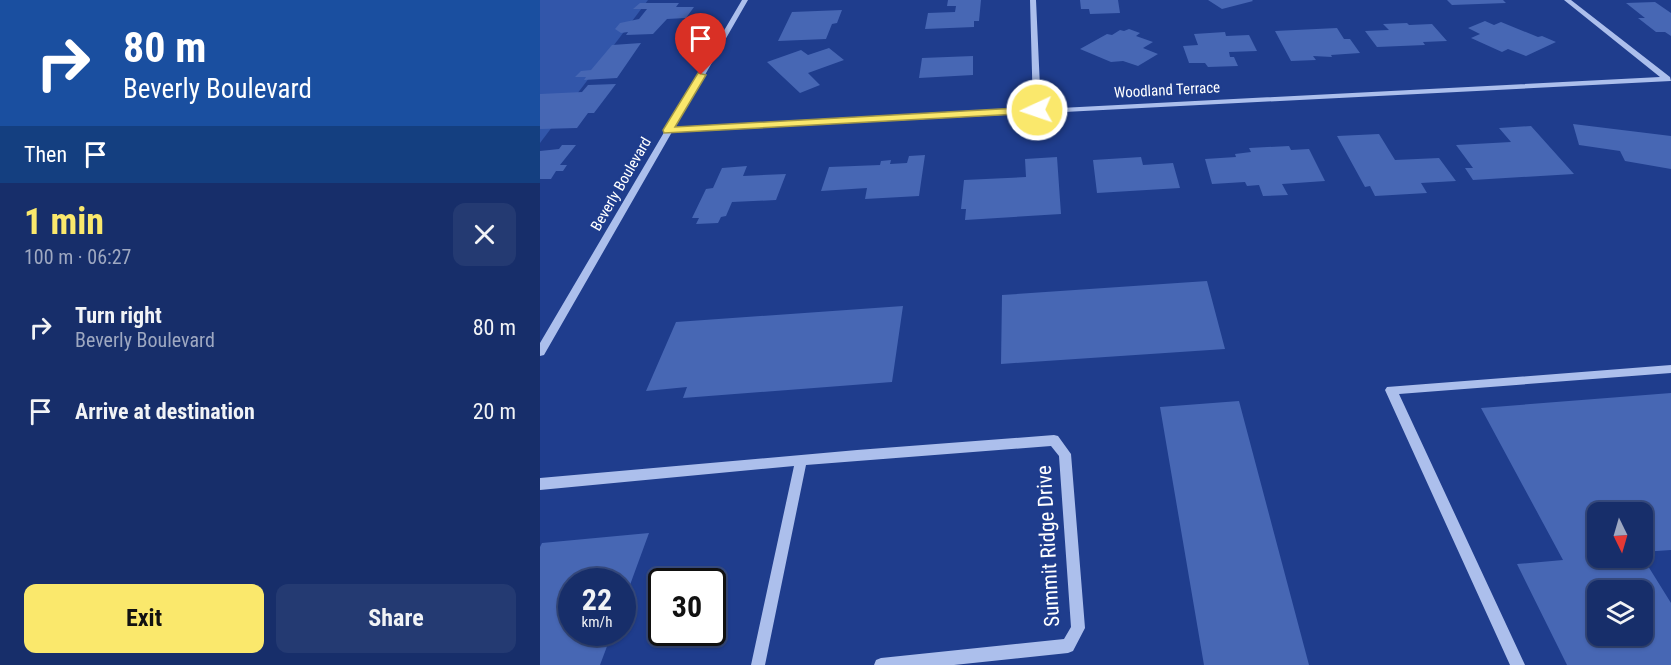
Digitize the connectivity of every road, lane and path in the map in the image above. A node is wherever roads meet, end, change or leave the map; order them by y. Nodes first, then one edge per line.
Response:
1 (746, 0) edge
2 (1033, 0) edge
3 (1567, 0) edge
4 (1669, 81) edge
5 (1037, 110) junction
6 (668, 130) junction
7 (540, 352) edge
8 (1671, 369) edge
9 (801, 460) junction
10 (540, 484) edge
11 (758, 665) edge
12 (881, 665) edge
13 (1518, 665) edge

1 - 6 street, Beverly Boulevard
2 - 5 street
3 - 4 street
4 - 5 street, Woodland Terrace
5 - 6 street, Woodland Terrace
6 - 7 street, Beverly Boulevard
8 - 13 street
9 - 10 street, Summit Ridge Drive
9 - 11 street
9 - 12 street, Summit Ridge Drive

